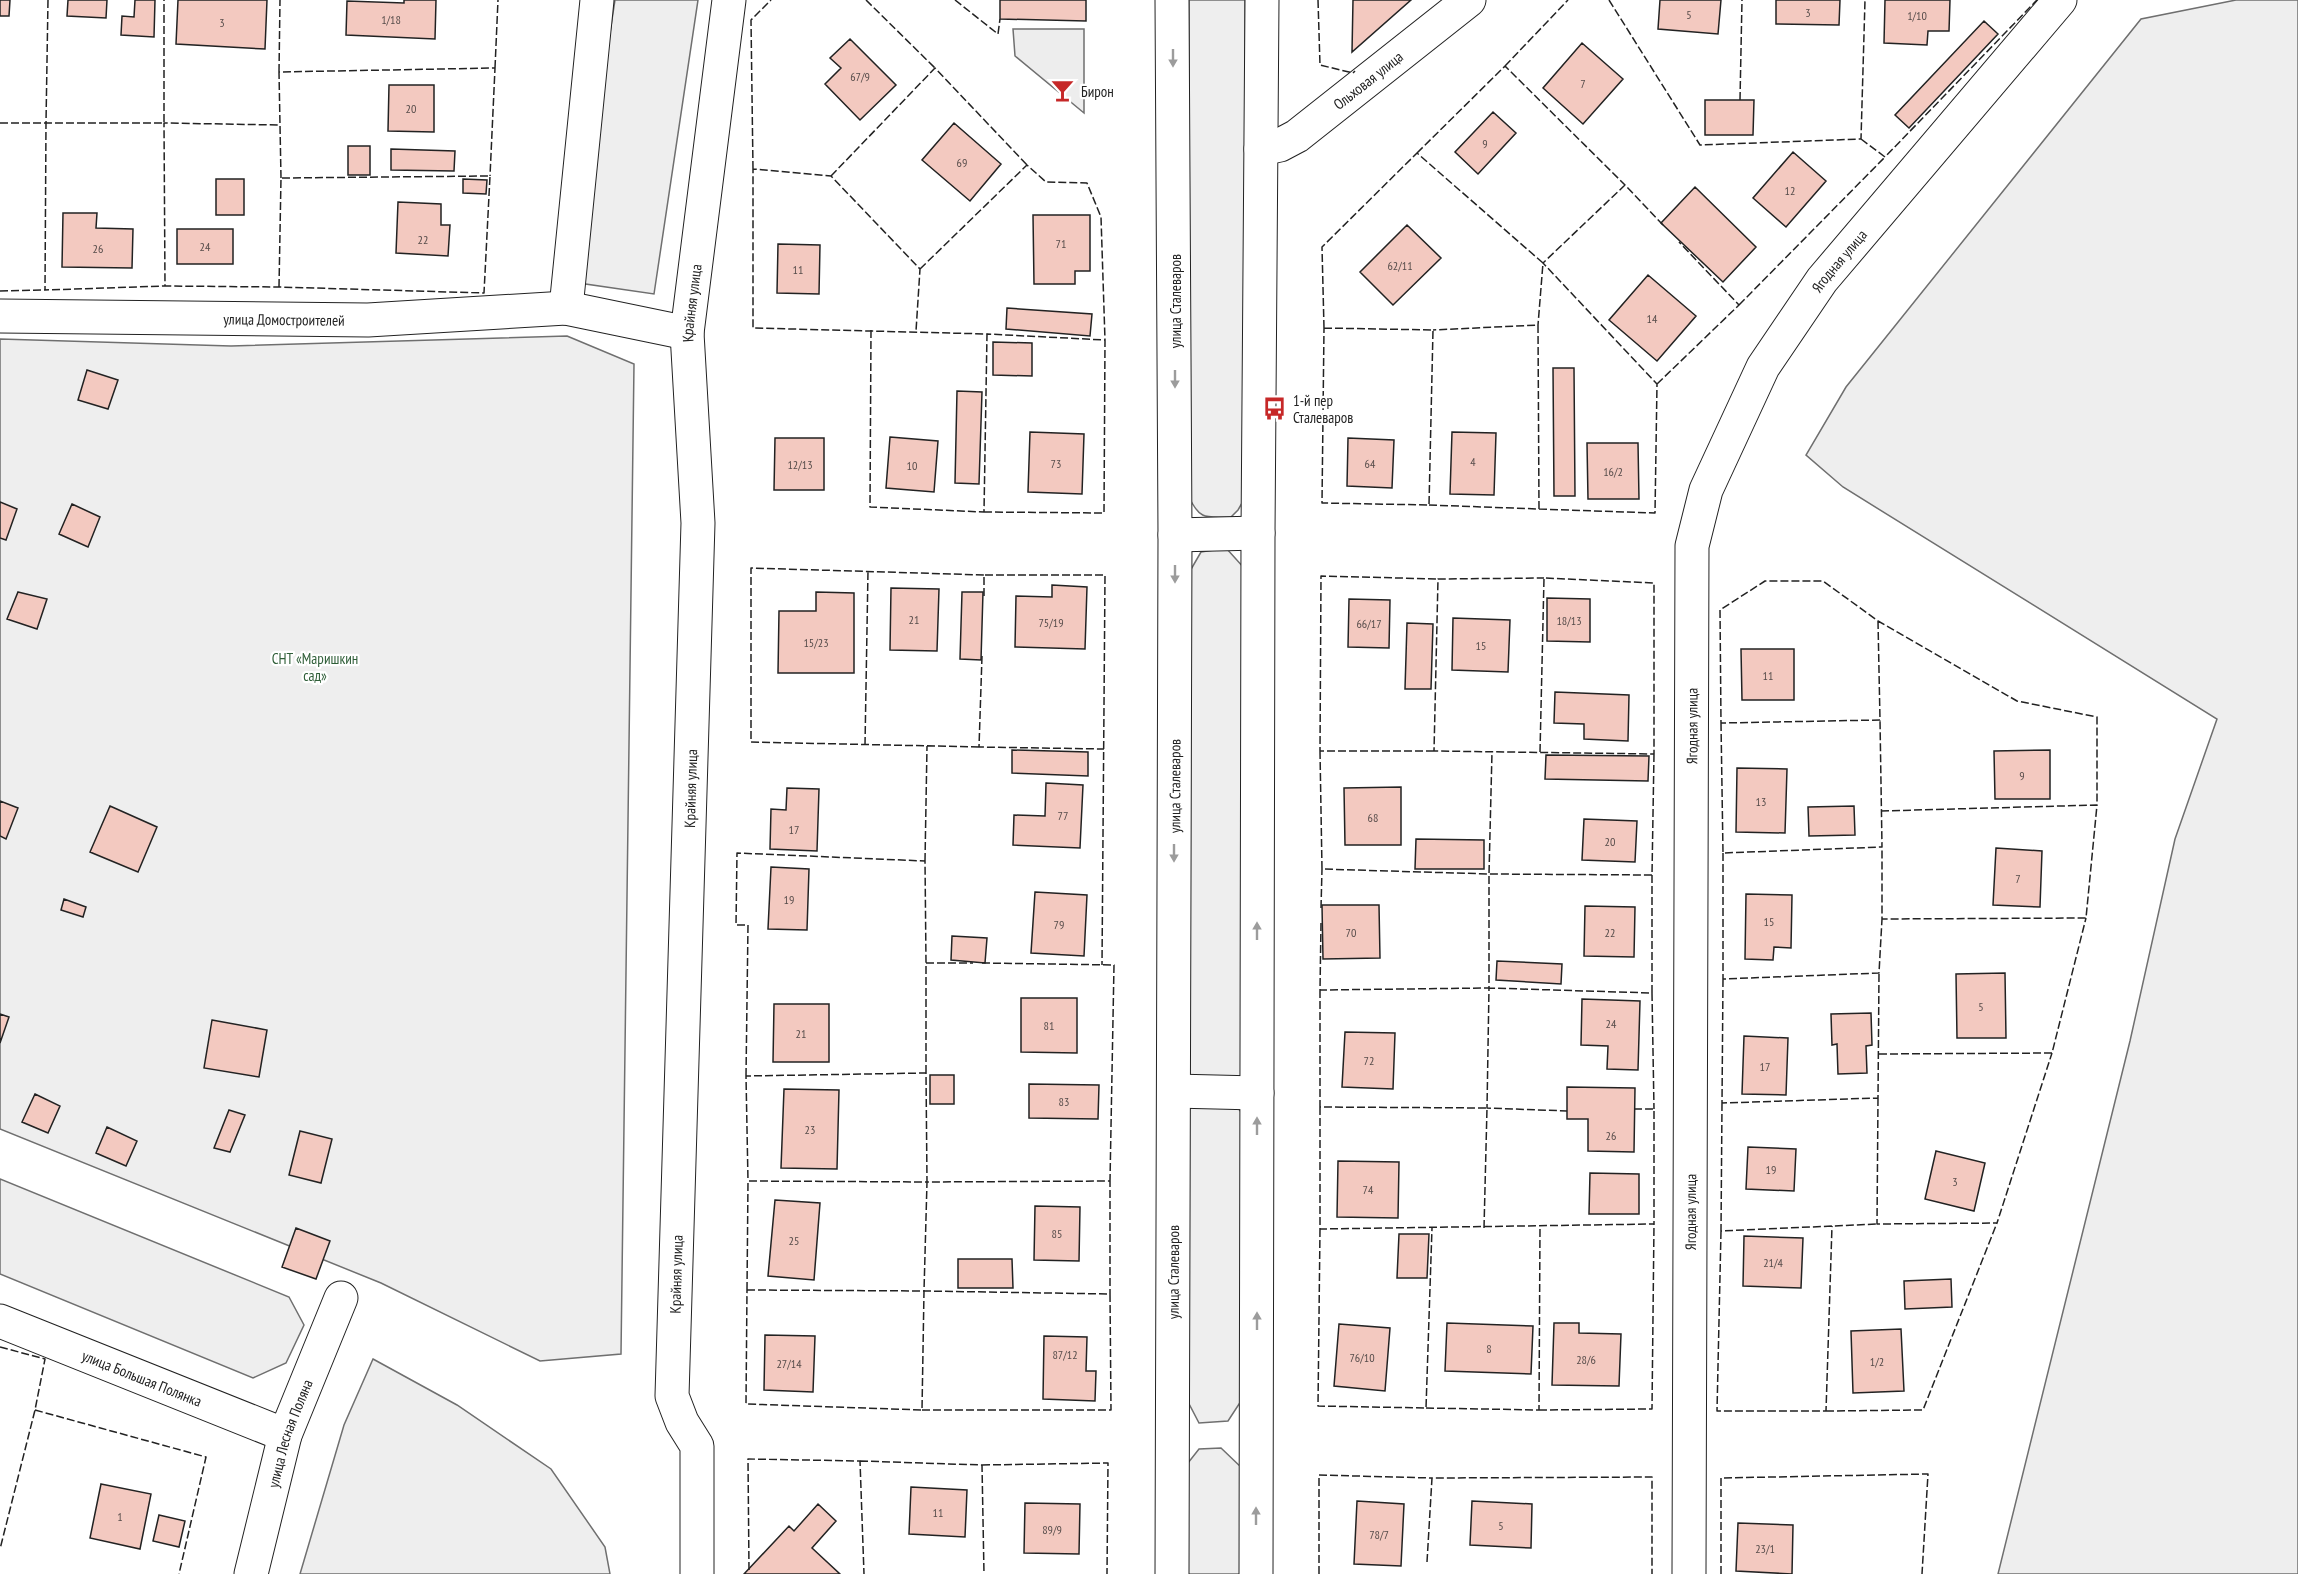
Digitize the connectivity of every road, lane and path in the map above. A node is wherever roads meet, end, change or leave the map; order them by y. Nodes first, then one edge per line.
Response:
1 (597, 0) edge
2 (729, 0) edge
3 (1172, 0) edge
4 (1262, 0) edge
5 (1469, 0) edge
6 (2060, 0) edge
7 (1261, 149) junction
8 (566, 308) junction
9 (0, 316) edge
10 (687, 333) junction
11 (1258, 533) junction
12 (1175, 535) junction
13 (1174, 1091) junction
14 (1257, 1093) junction
15 (341, 1298) dead end
16 (0, 1321) edge
17 (285, 1435) junction
18 (251, 1574) edge
19 (697, 1574) edge
20 (1172, 1574) edge
21 (1256, 1574) edge
22 (1689, 1574) edge

1 - 8 street
2 - 10 street, Крайняя улица
3 -> 12 street, улица Сталеваров
4 - 7 street
5 - 7 street, Ольховая улица
6 - 22 street, Ягодная улица
7 - 11 street
8 - 9 street, улица Домостроителей
8 - 10 street, улица Домостроителей
10 - 19 street, Крайняя улица
11 - 12 street
14 -> 11 street
12 -> 13 street, улица Сталеваров
13 - 14 street
13 - 20 street, улица Сталеваров
21 -> 14 street
15 - 17 street, улица Лесная Поляна
16 - 17 street, улица Большая Полянка
17 - 18 street, улица Лесная Поляна

